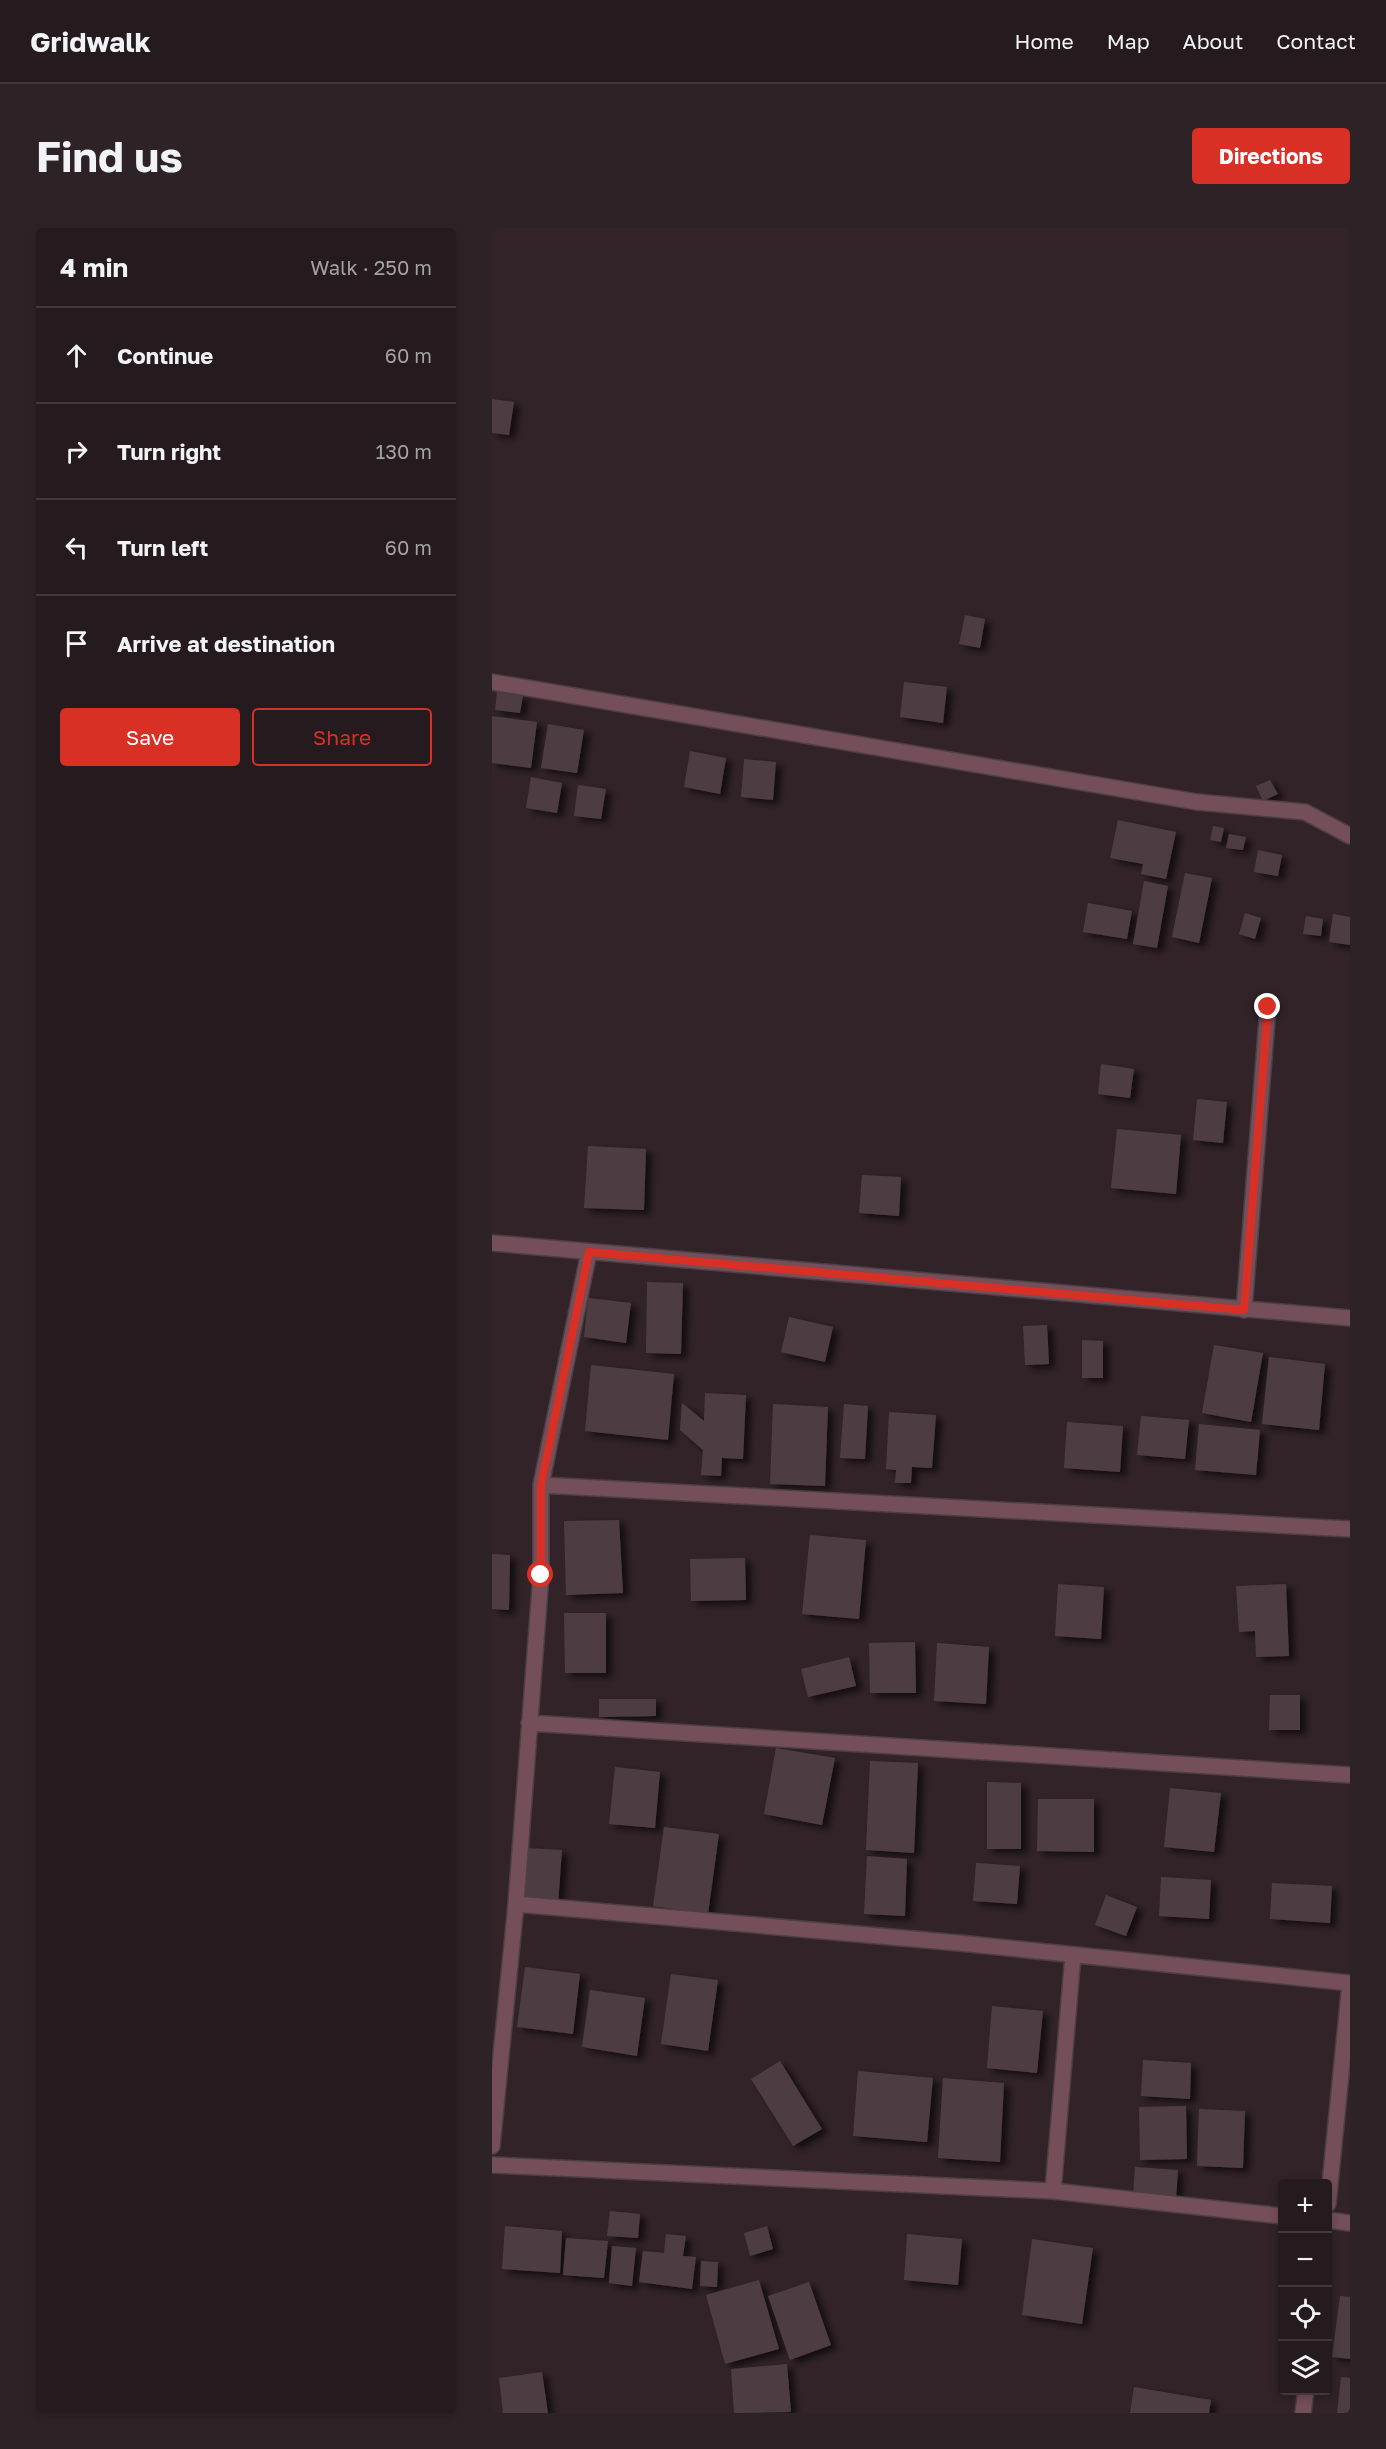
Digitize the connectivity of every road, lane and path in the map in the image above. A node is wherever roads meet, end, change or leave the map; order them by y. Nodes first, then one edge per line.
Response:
1 (492, 682) edge
2 (1350, 836) edge
3 (1268, 1007) dead end
4 (492, 1243) edge
5 (589, 1252) junction
6 (1244, 1310) junction
7 (1350, 1318) edge
8 (541, 1485) junction
9 (1350, 1529) edge
10 (529, 1722) junction
11 (1350, 1775) edge
12 (516, 1904) junction
13 (1073, 1955) junction
14 (1350, 1983) edge
15 (492, 2146) edge
16 (492, 2165) edge
17 (1330, 2179) edge
18 (1053, 2191) junction
19 (1278, 2216) edge
20 (1332, 2221) edge
21 (1350, 2223) edge
22 (1305, 2395) edge
23 (1303, 2413) edge

1 - 2 street
3 - 6 street
4 - 5 street
5 - 6 street
5 - 8 street
6 - 7 street
8 - 9 street
8 - 10 street
10 - 11 street
10 - 12 street
12 - 13 street
12 - 15 street
13 - 14 street
13 - 18 street
14 - 17 street
16 - 18 street
18 - 19 street
20 - 21 street
22 - 23 street

